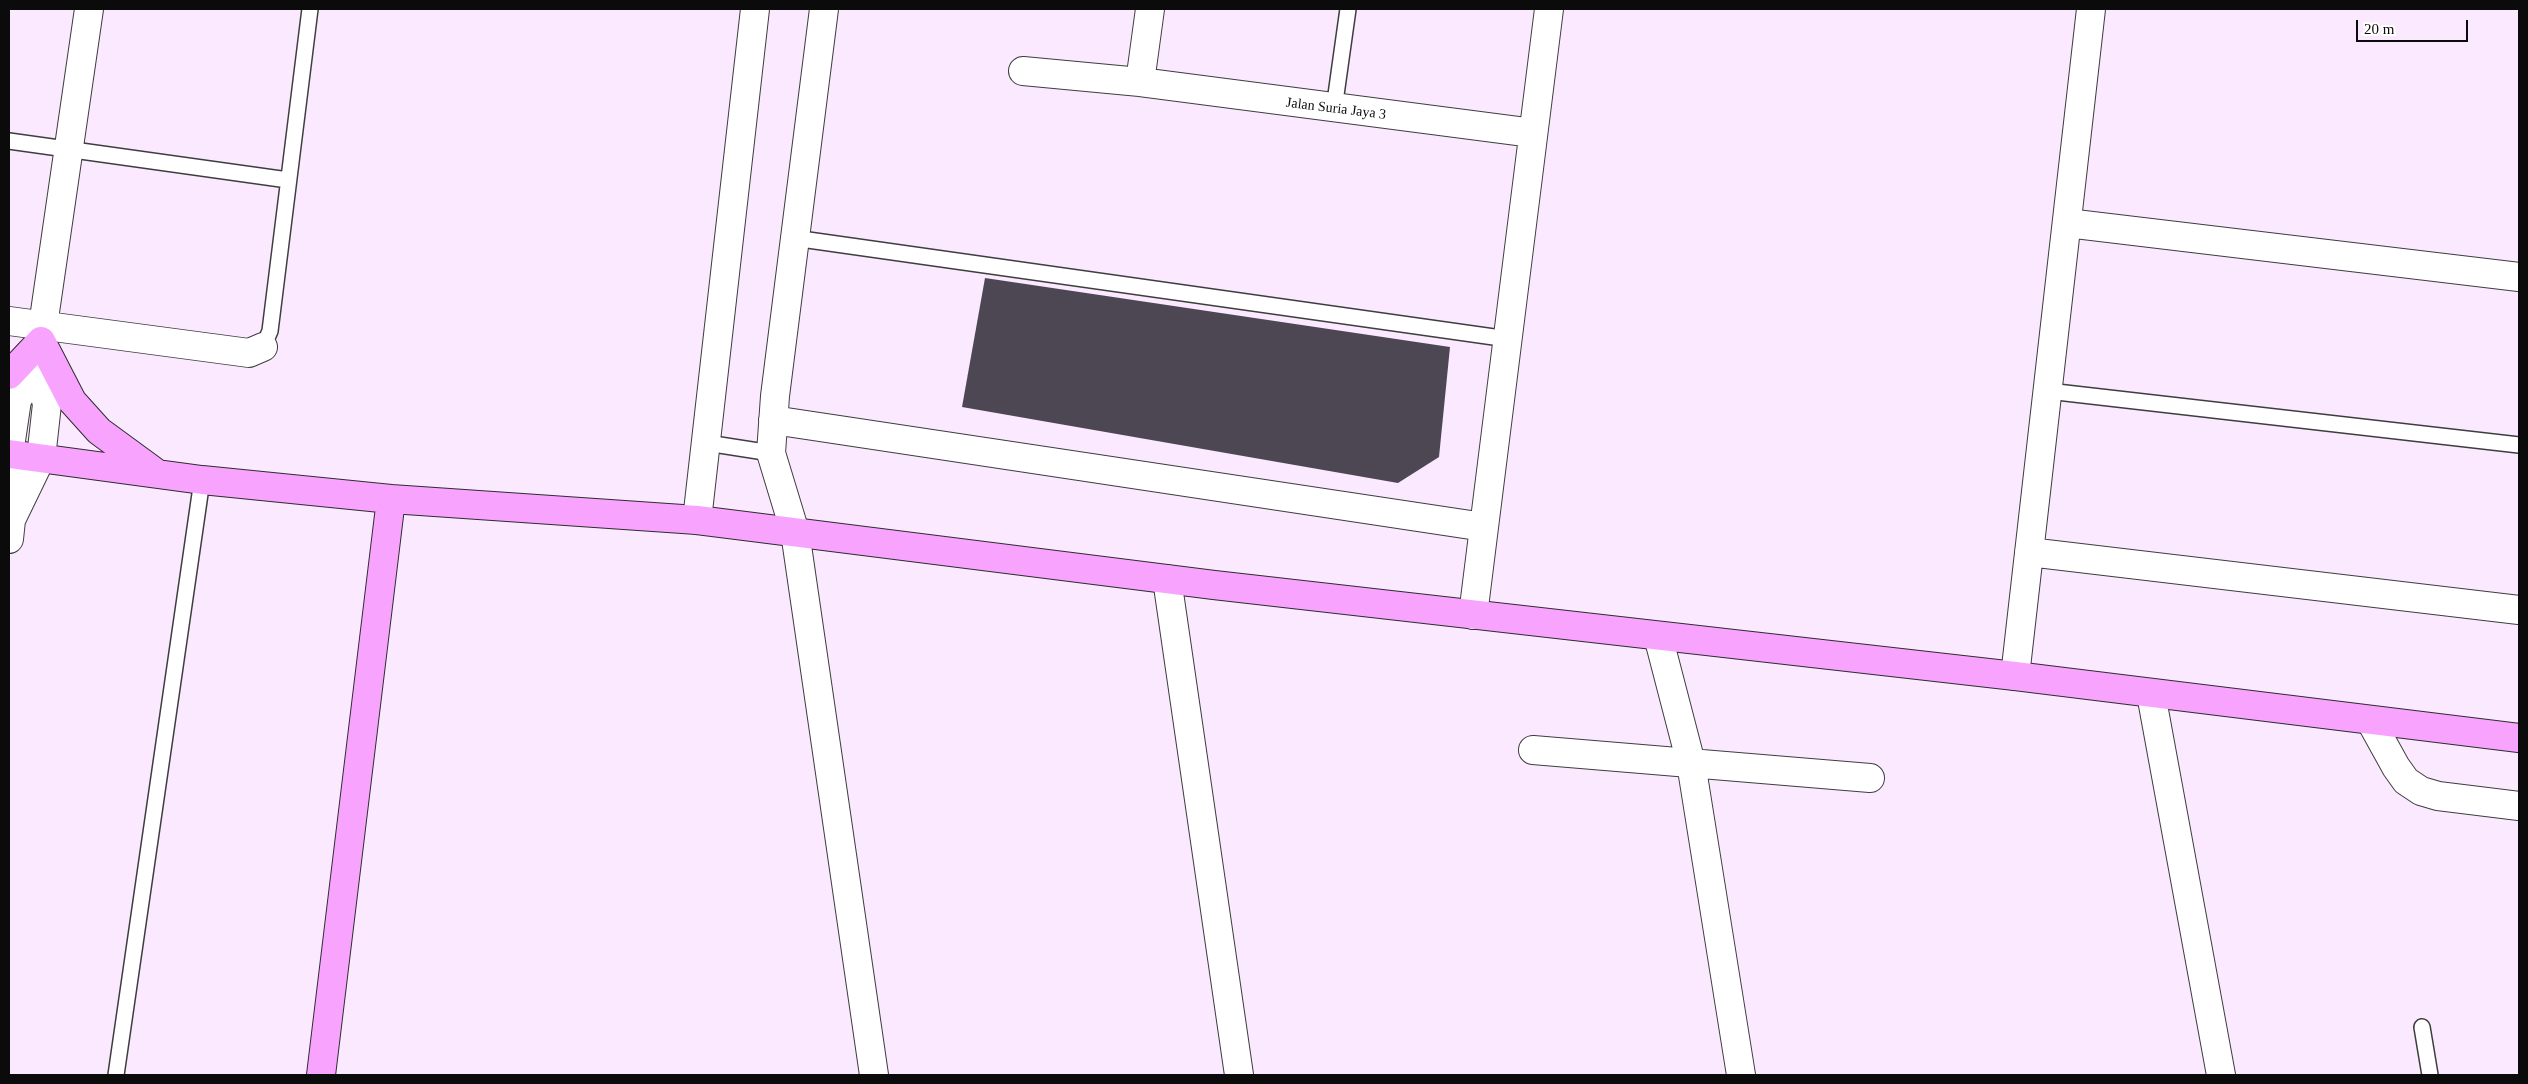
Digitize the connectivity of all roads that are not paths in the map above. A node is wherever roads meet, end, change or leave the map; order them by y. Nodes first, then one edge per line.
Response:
1 (89, 9) edge
2 (310, 9) edge
3 (755, 9) edge
4 (824, 9) edge
5 (1150, 9) edge
6 (1348, 9) edge
7 (1549, 9) edge
8 (2091, 9) edge
9 (1022, 71) dead end
10 (1140, 82) junction
11 (1334, 109) junction
12 (1533, 133) junction
13 (9, 141) edge
14 (68, 150) junction
15 (288, 180) junction
16 (2067, 223) junction
17 (794, 238) junction
18 (2519, 277) edge
19 (9, 321) edge
20 (1508, 339) junction
21 (40, 344) junction
22 (263, 347) joint
23 (9, 375) edge
24 (2048, 391) junction
25 (773, 420) junction
26 (707, 443) junction
27 (2519, 445) edge
28 (9, 454) edge
29 (771, 454) junction
30 (40, 458) junction
31 (158, 474) junction
32 (202, 480) junction
33 (391, 499) junction
34 (696, 520) junction
35 (1484, 527) junction
36 (10, 530) edge
37 (795, 532) junction
38 (2029, 552) junction
39 (1167, 579) junction
40 (2519, 610) edge
41 (1473, 615) junction
42 (1658, 636) junction
43 (2015, 676) junction
44 (2151, 694) junction
45 (2370, 720) junction
46 (2519, 738) edge
47 (1533, 750) dead end
48 (1691, 763) junction
49 (1870, 778) dead end
50 (2519, 806) edge
51 (2422, 1027) dead end
52 (116, 1075) edge
53 (321, 1075) edge
54 (874, 1075) edge
55 (1239, 1075) edge
56 (1741, 1075) edge
57 (2221, 1075) edge
58 (2430, 1075) edge

1 - 14 street
2 - 15 lane
3 - 26 street
4 - 17 street
5 - 10 street
6 - 11 lane
7 - 12 street
8 - 16 street
9 - 10 street, Jalan Suria Jaya 3
10 - 11 street, Jalan Suria Jaya 3
11 - 12 street, Jalan Suria Jaya 3
12 - 20 street
13 - 14 lane
14 - 15 lane
14 - 21 street
15 - 22 lane
16 - 18 street
16 - 24 street
17 - 20 lane
17 - 25 street
19 - 21 street
20 - 35 street
21 - 22 street
21 - 23 street
21 - 28 street
21 - 30 street
21 - 31 street
24 - 27 lane
24 - 38 street
25 - 29 street
25 - 35 street
26 - 29 lane
26 - 34 street
28 - 30 street
28 - 36 street
29 - 37 street
30 - 31 street
30 - 36 street
31 - 32 street
32 - 33 street
32 - 52 lane
33 - 34 street
33 - 53 street
34 - 37 street
35 - 41 street
37 - 39 street
37 - 54 street
38 - 40 street
38 - 43 street
39 - 41 street
39 - 55 street
41 - 42 street
42 - 43 street
42 - 48 street
43 - 44 street
44 - 45 street
44 - 57 street
45 - 46 street
45 - 50 street
47 - 48 street
48 - 49 street
48 - 56 street
51 - 58 lane

